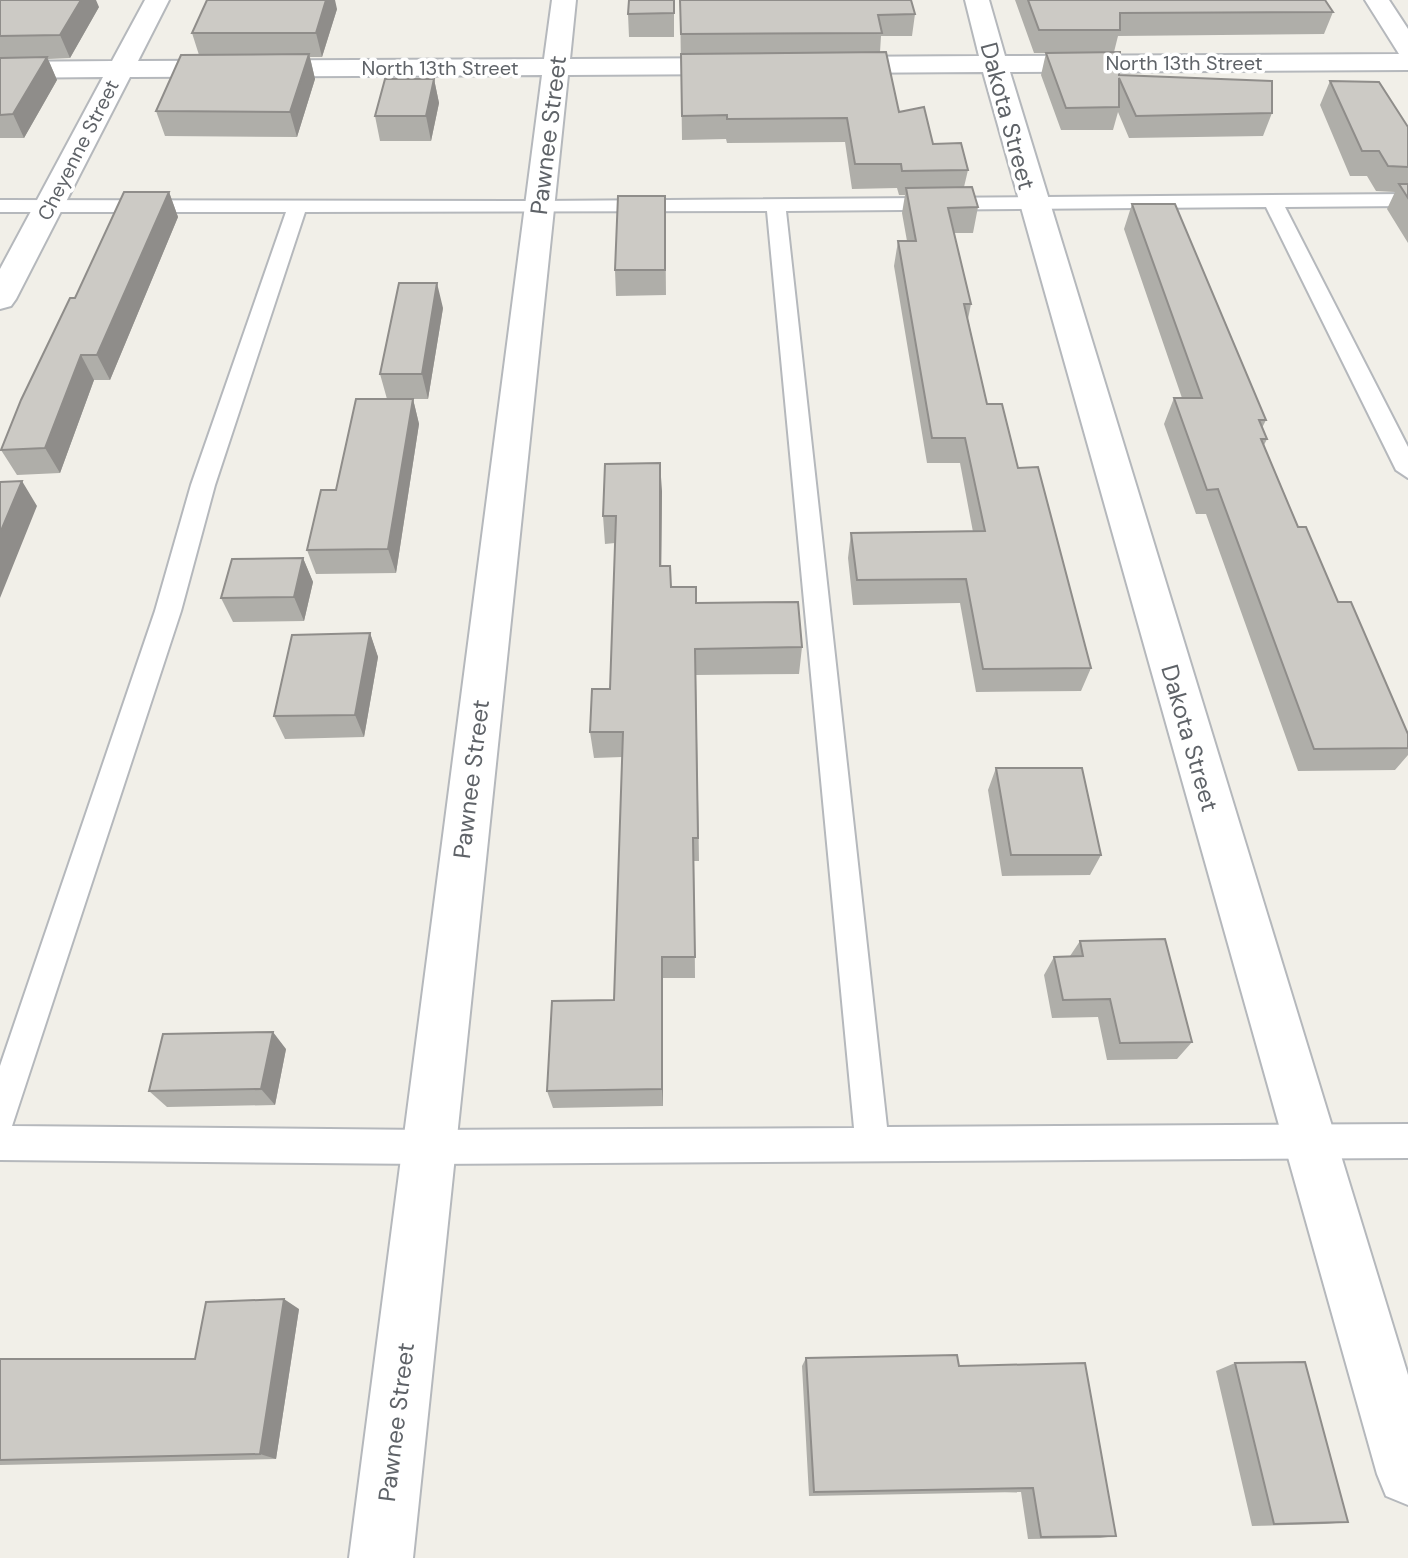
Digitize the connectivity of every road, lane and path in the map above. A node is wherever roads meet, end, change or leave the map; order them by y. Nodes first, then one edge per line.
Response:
1 (157, 0) edge
2 (564, 0) edge
3 (977, 0) edge
4 (1377, 0) edge
5 (1408, 49) edge
6 (1408, 62) edge
7 (994, 64) junction
8 (806, 65) edge
9 (775, 66) edge
10 (556, 67) junction
11 (0, 70) edge
12 (119, 70) junction
13 (1408, 200) edge
14 (1273, 201) junction
15 (1032, 202) junction
16 (776, 204) junction
17 (298, 205) junction
18 (0, 206) edge
19 (50, 206) junction
20 (539, 207) junction
21 (0, 299) edge
22 (1408, 470) edge
23 (0, 1115) edge
24 (1308, 1140) junction
25 (1408, 1141) edge
26 (0, 1143) edge
27 (872, 1143) junction
28 (427, 1147) junction
29 (1408, 1474) edge
30 (381, 1558) edge

1 - 12 street, Cheyenne Street
2 - 10 street, Pawnee Street
3 - 7 street, Dakota Street
4 - 5 street
6 - 7 street, North 13th Street
7 - 8 street, North 13th Street
7 - 15 street, Dakota Street
9 - 10 street, North 13th Street
10 - 12 street, North 13th Street
10 - 20 street, Pawnee Street
11 - 12 street, North 13th Street
12 - 19 street, Cheyenne Street
13 - 14 lane
14 - 15 lane
14 - 22 lane
15 - 16 lane
15 - 24 street, Dakota Street
16 - 20 lane
16 - 27 lane
17 - 19 lane
17 - 20 lane
17 - 23 lane
18 - 19 lane
19 - 21 street, Cheyenne Street
20 - 28 street, Pawnee Street
24 - 25 lane
24 - 27 lane
24 - 29 street, Dakota Street
26 - 28 lane
27 - 28 lane
28 - 30 street, Pawnee Street

